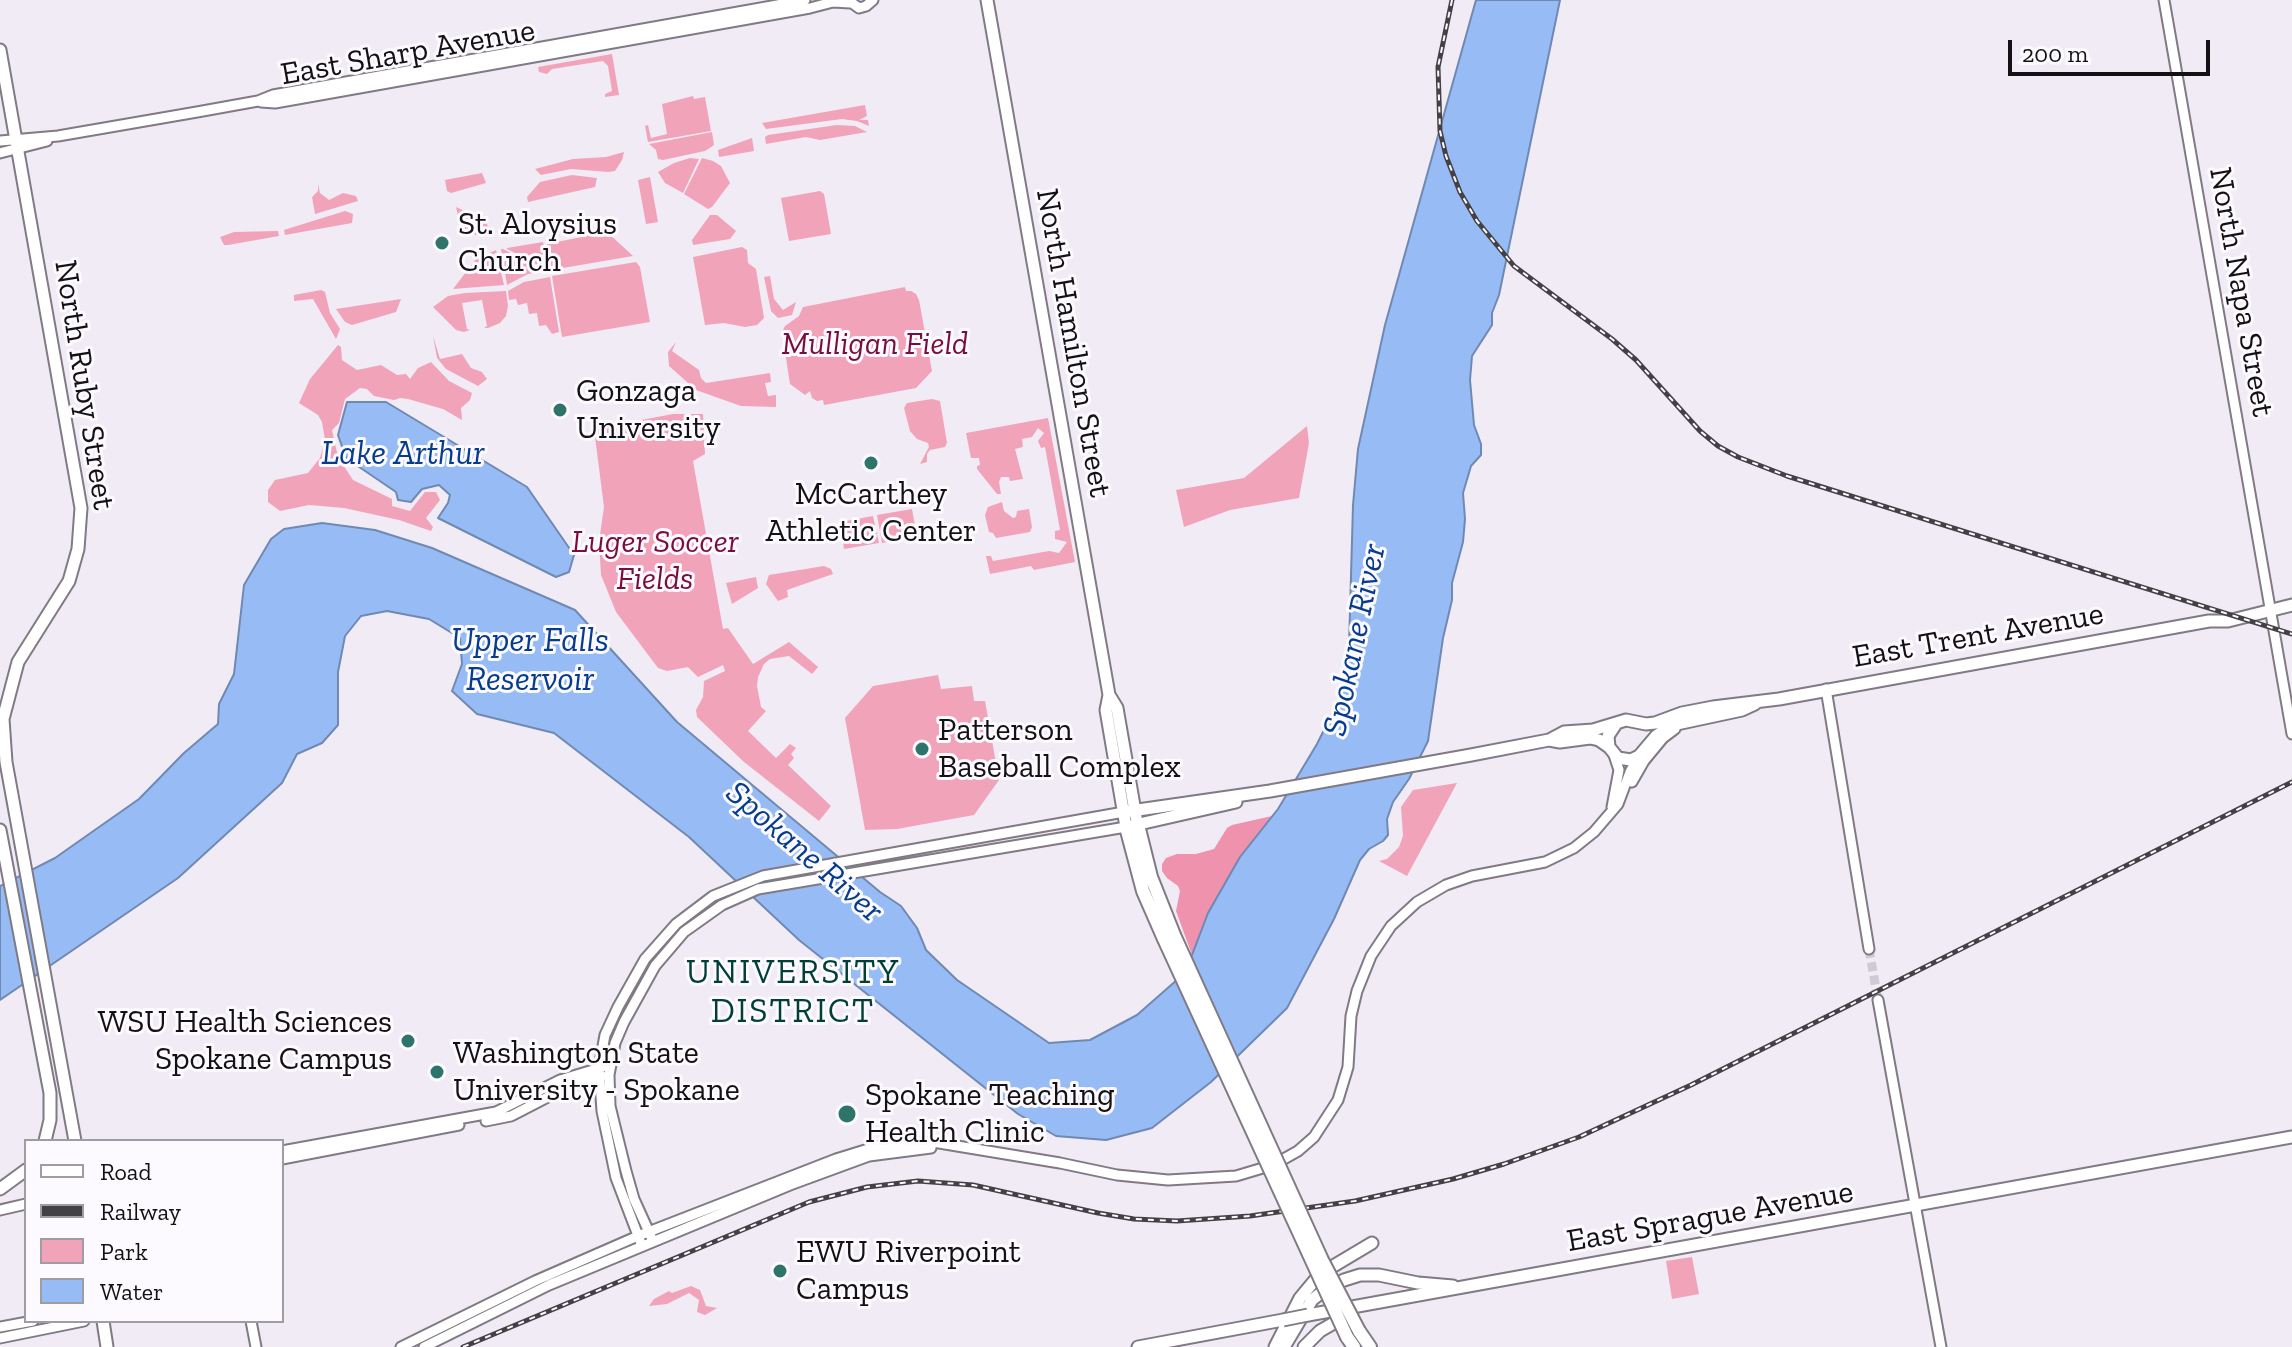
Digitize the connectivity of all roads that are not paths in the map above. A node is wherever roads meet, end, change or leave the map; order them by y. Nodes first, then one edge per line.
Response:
1 (805, 0) edge
2 (873, 0) edge
3 (987, 0) edge
4 (2164, 0) edge
5 (849, 2) edge
6 (0, 50) edge
7 (258, 101) junction
8 (0, 141) edge
9 (17, 144) junction
10 (0, 153) edge
11 (2292, 605) edge
12 (2264, 611) junction
13 (1826, 689) junction
14 (1757, 703) junction
15 (1742, 710) junction
16 (1636, 722) junction
17 (1616, 723) junction
18 (2292, 734) edge
19 (1549, 740) junction
20 (1611, 751) junction
21 (1643, 752) junction
22 (3, 762) edge
23 (1273, 790) junction
24 (1621, 798) junction
25 (1130, 811) junction
26 (1611, 811) junction
27 (1132, 826) junction
28 (0, 830) edge
29 (1869, 949) tunnel mouth
30 (1878, 1000) tunnel mouth
31 (604, 1071) junction
32 (2292, 1137) edge
33 (45, 1139) edge
34 (75, 1139) edge
35 (284, 1151) edge
36 (284, 1159) edge
37 (24, 1171) edge
38 (0, 1189) edge
39 (24, 1204) edge
40 (1915, 1206) junction
41 (0, 1210) edge
42 (650, 1237) junction
43 (640, 1241) junction
44 (1372, 1243) dead end
45 (1472, 1287) junction
46 (1368, 1305) junction
47 (24, 1323) edge
48 (74, 1323) edge
49 (103, 1323) edge
50 (251, 1323) edge
51 (0, 1327) edge
52 (0, 1338) edge
53 (1353, 1338) edge
54 (107, 1347) edge
55 (256, 1347) edge
56 (401, 1347) edge
57 (424, 1347) edge
58 (1138, 1347) edge
59 (1275, 1347) edge
60 (1284, 1347) edge
61 (1304, 1347) edge
62 (1370, 1347) edge
63 (1941, 1347) edge

1 - 7 street, East Sharp Avenue
2 - 5 street, East Sharp Avenue
3 - 25 main road, North Hamilton Street
4 - 12 street, North Napa Street
5 - 7 street, East Sharp Avenue
6 - 9 main road, North Ruby Street
7 - 9 street, East Sharp Avenue
8 - 9 street, East Sharp Avenue
9 - 10 street, East Sharp Avenue
9 - 22 main road, North Ruby Street
11 - 12 main road, East Trent Avenue
12 - 13 main road, East Trent Avenue
12 - 18 street, North Napa Street
13 - 14 main road, East Trent Avenue
13 - 29 street
14 - 15 main road, East Trent Avenue
14 - 16 main road, East Trent Avenue
15 - 21 main road, East Trent Avenue
15 - 24 street
16 - 17 main road
16 - 21 main road
17 - 19 main road
17 - 20 main road
19 - 20 main road
19 - 23 main road
20 - 21 main road
20 - 26 street
21 - 24 street
22 - 34 main road, North Ruby Street
23 - 25 main road
23 - 27 main road
24 - 26 street
25 - 27 main road, North Hamilton Street
25 - 31 street
26 - 42 street
27 - 31 street
27 - 53 highway, bridge
28 - 33 main road
30 - 40 street
31 - 35 street
31 - 36 street
31 - 42 street
31 - 43 street
32 - 40 main road, East Sprague Avenue
37 - 38 main road
39 - 41 street
40 - 45 main road, East Sprague Avenue
40 - 63 street
42 - 43 street
43 - 56 street
43 - 57 street
44 - 59 main road
45 - 46 main road, East Sprague Avenue
45 - 60 main road
46 - 58 main road, East Sprague Avenue, bridge
46 - 61 main road
47 - 51 street
48 - 52 street
49 - 54 main road
50 - 55 street
53 - 62 highway

